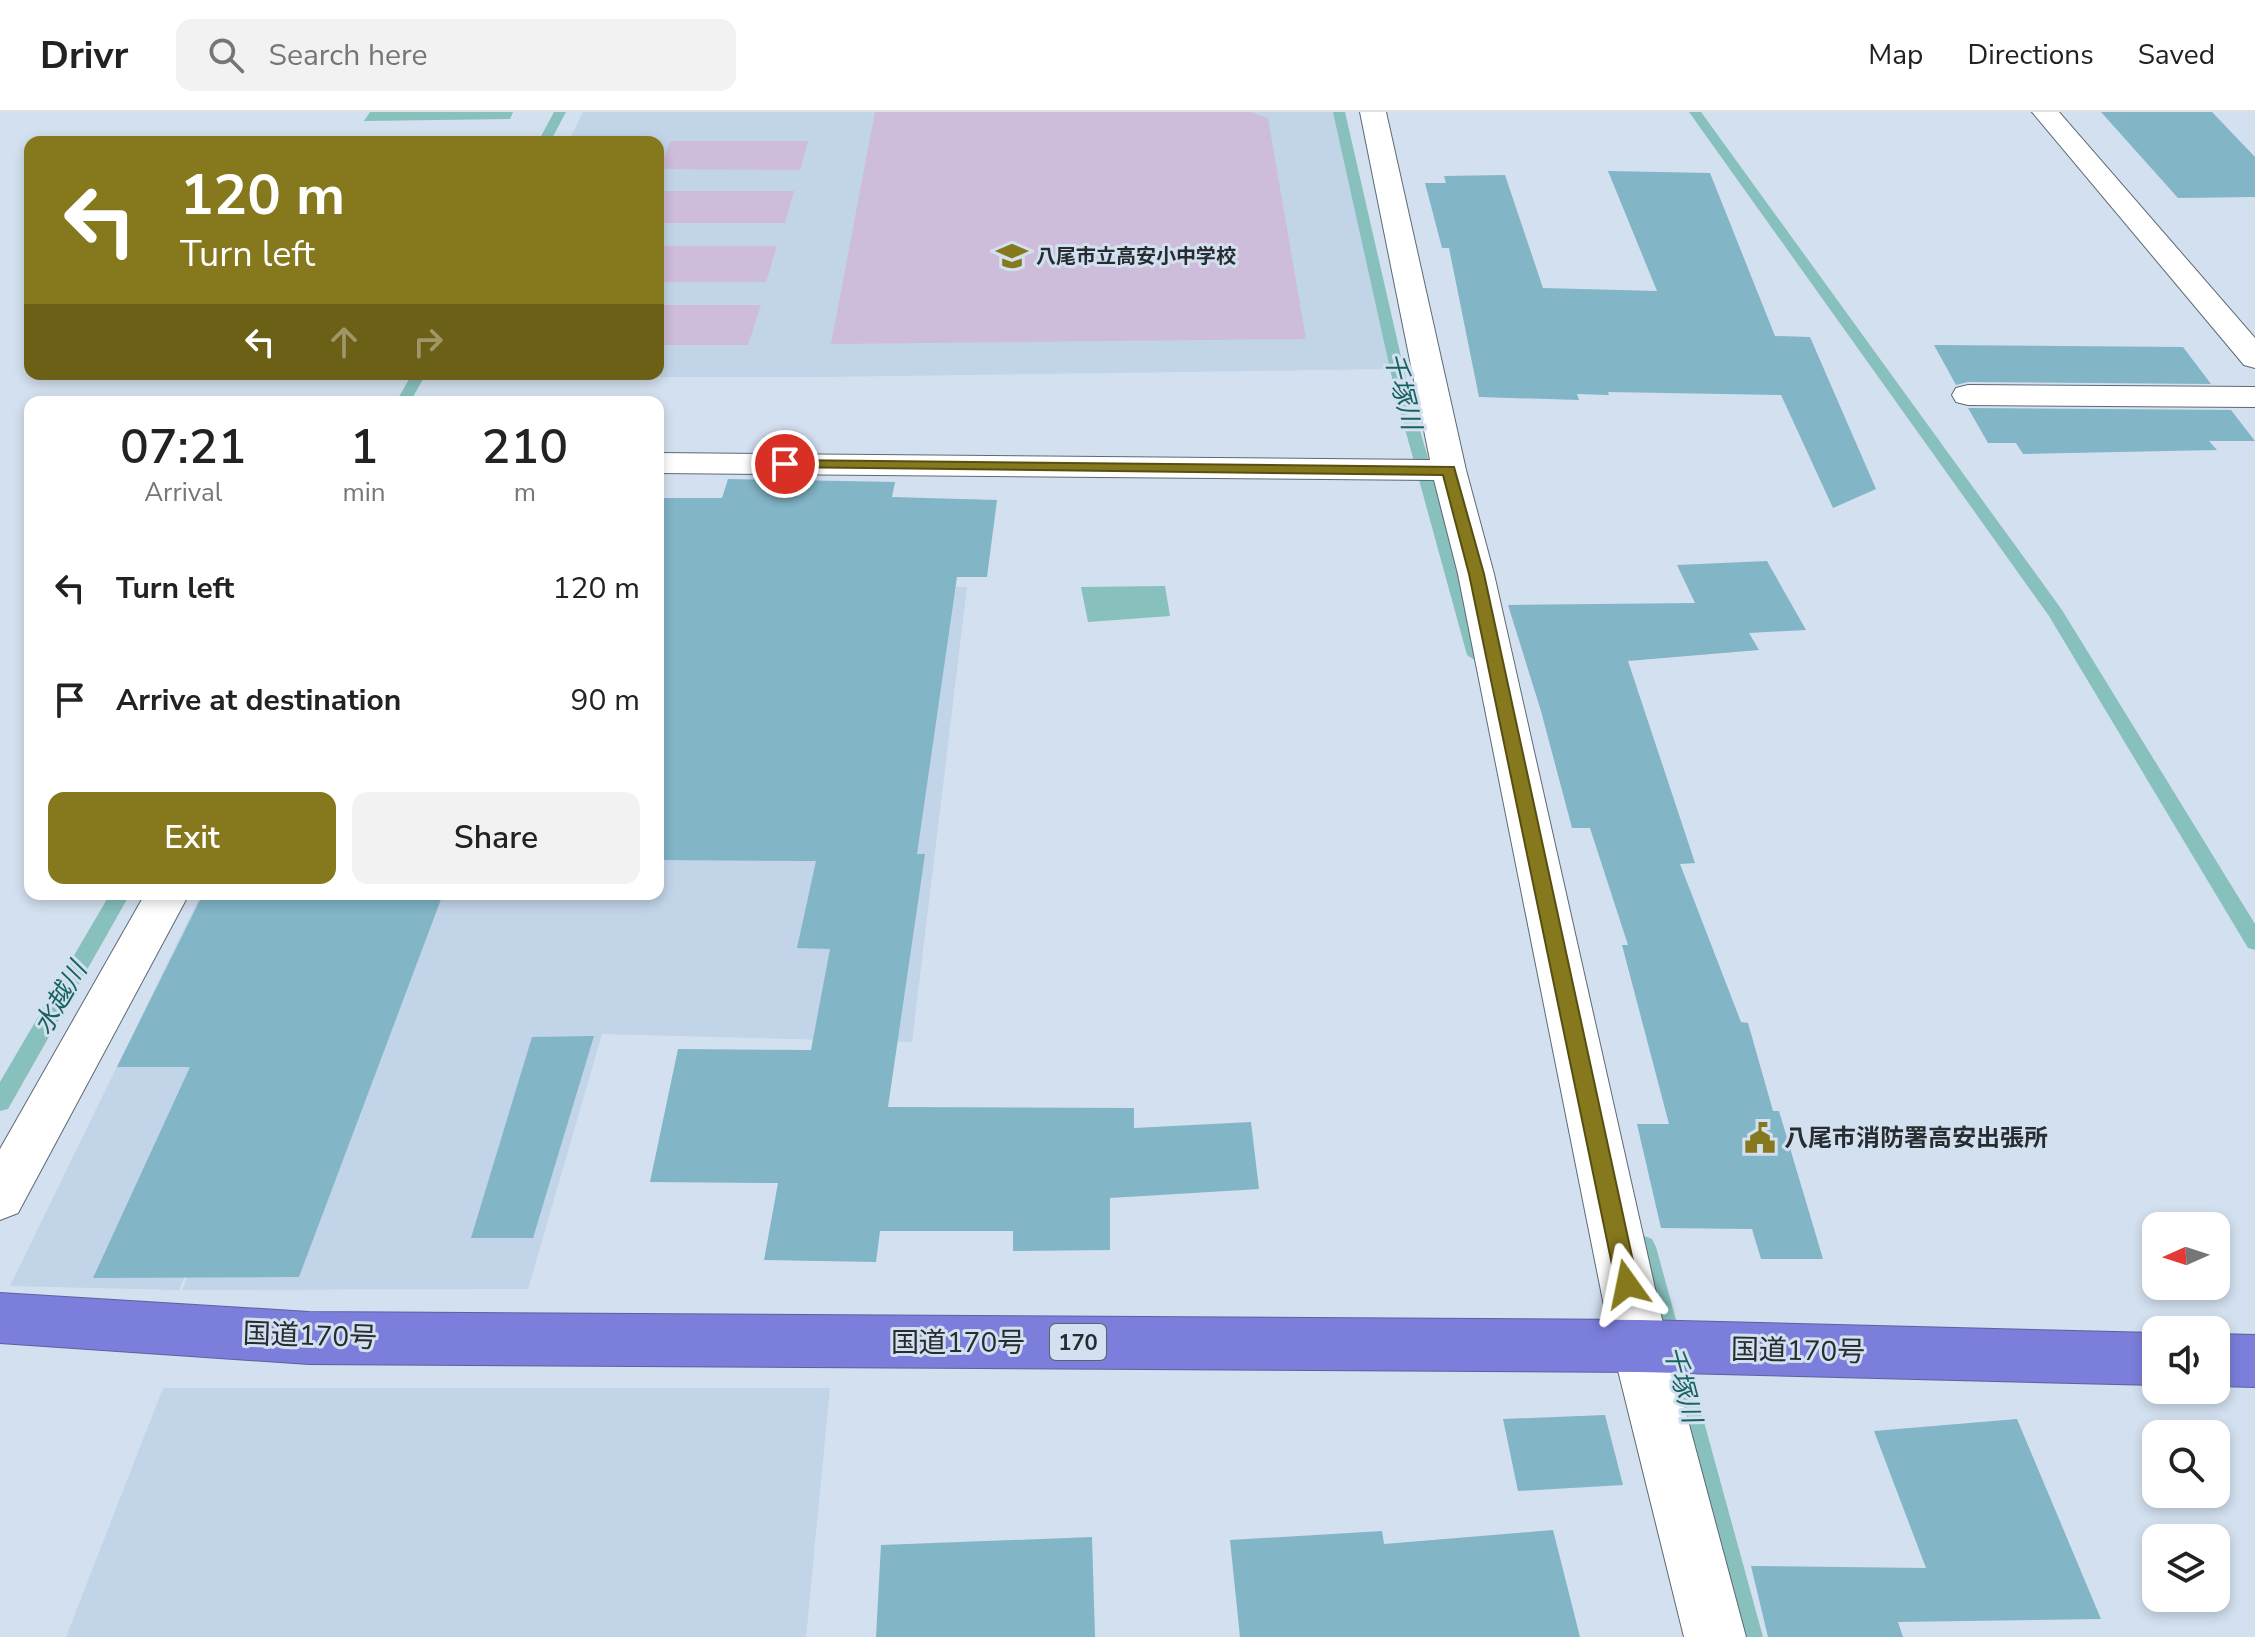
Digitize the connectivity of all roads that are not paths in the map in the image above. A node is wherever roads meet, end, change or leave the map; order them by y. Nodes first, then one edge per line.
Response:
1 (1373, 112) edge
2 (2045, 112) edge
3 (2255, 358) edge
4 (1968, 395) dead end
5 (2255, 397) edge
6 (664, 463) edge
7 (1449, 470) junction
8 (164, 900) edge
9 (0, 1197) edge
10 (0, 1318) edge
11 (1640, 1346) junction
12 (2142, 1359) edge
13 (2230, 1360) edge
14 (2255, 1361) edge
15 (1715, 1637) edge

1 - 7 street
2 - 3 street
4 - 5 street
6 - 7 street
7 - 11 street
8 - 9 street
10 - 11 highway, 国道170号 / 170
11 - 12 highway, 国道170号 / 170
11 - 15 street
13 - 14 highway

